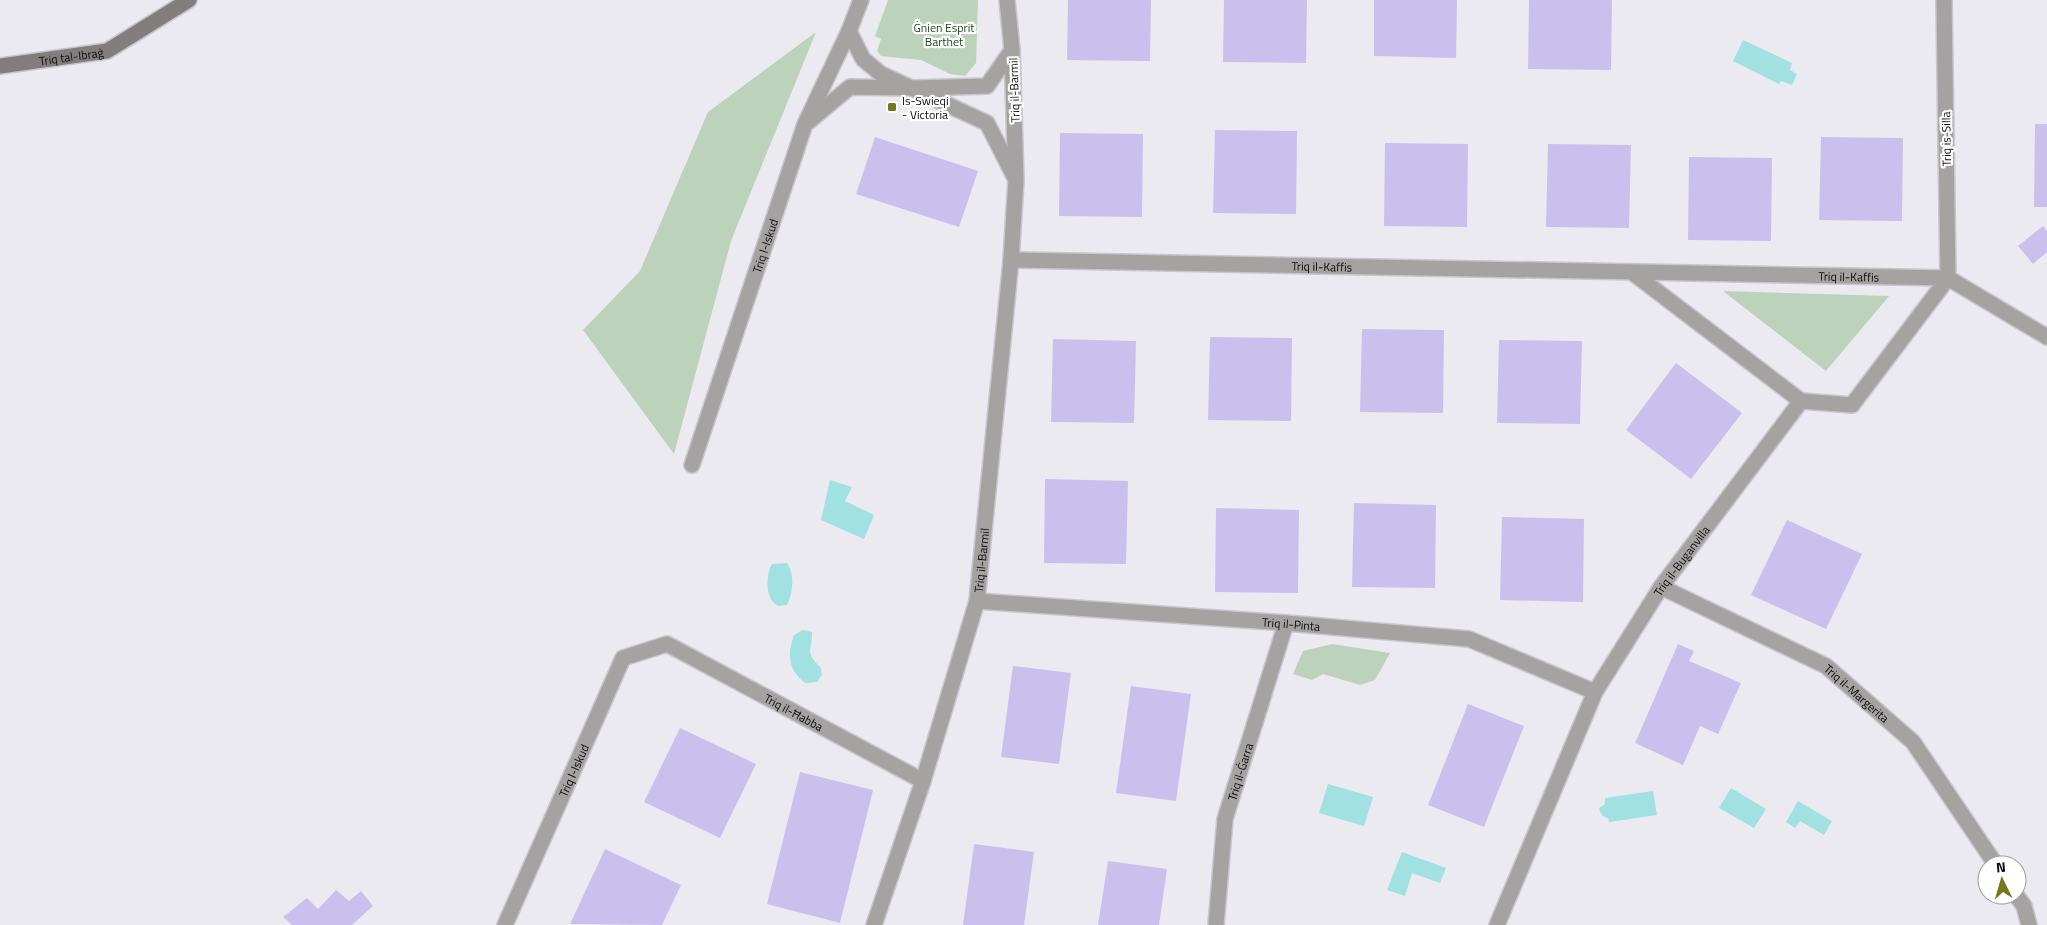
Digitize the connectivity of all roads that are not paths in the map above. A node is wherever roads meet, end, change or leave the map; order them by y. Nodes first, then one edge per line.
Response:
1 (189, 0) edge
2 (860, 0) edge
3 (1007, 0) edge
4 (1944, 0) edge
5 (849, 31) junction
6 (1012, 50) junction
7 (0, 66) edge
8 (914, 88) junction
9 (805, 124) junction
10 (1016, 180) junction
11 (1010, 260) junction
12 (1633, 273) junction
13 (1948, 278) junction
14 (2047, 337) edge
15 (1801, 401) junction
16 (692, 465) dead end
17 (1661, 587) junction
18 (977, 601) junction
19 (1286, 623) junction
20 (666, 644) joint
21 (1595, 692) junction
22 (923, 780) junction
23 (1989, 855) edge
24 (2023, 905) edge
25 (505, 925) edge
26 (874, 925) edge
27 (1216, 925) edge
28 (1497, 925) edge
29 (2029, 925) edge

1 - 7 main road, Triq tal-Ibraġ
2 - 5 street, Triq l-Iskud
3 - 6 street, Triq il-Barmil
4 - 13 street, Triq is-Silla
5 - 8 street
5 - 9 street, Triq l-Iskud
6 - 8 street
6 - 10 street, Triq il-Barmil
8 - 9 street
8 - 10 street
9 - 16 street, Triq l-Iskud
10 - 11 street, Triq il-Barmil
11 - 12 street, Triq il-Kaffis
11 - 18 street, Triq il-Barmil
12 - 13 street, Triq il-Kaffis
12 - 15 street
13 - 14 street, Triq il-Kaffis
13 - 15 street
15 - 17 street, Triq il-Buganvilla
17 - 21 street, Triq il-Buganvilla
17 - 23 street, Triq il-Margerita
18 - 19 street, Triq il-Pinta
18 - 22 street, Triq il-Barmil
19 - 21 street, Triq il-Pinta
19 - 27 street, Triq il-Ġarra
20 - 22 street, Triq il-Ħabba
20 - 25 street, Triq l-Iskud
21 - 28 street, Triq il-Buganvilla
22 - 26 street, Triq il-Barmil
24 - 29 street

